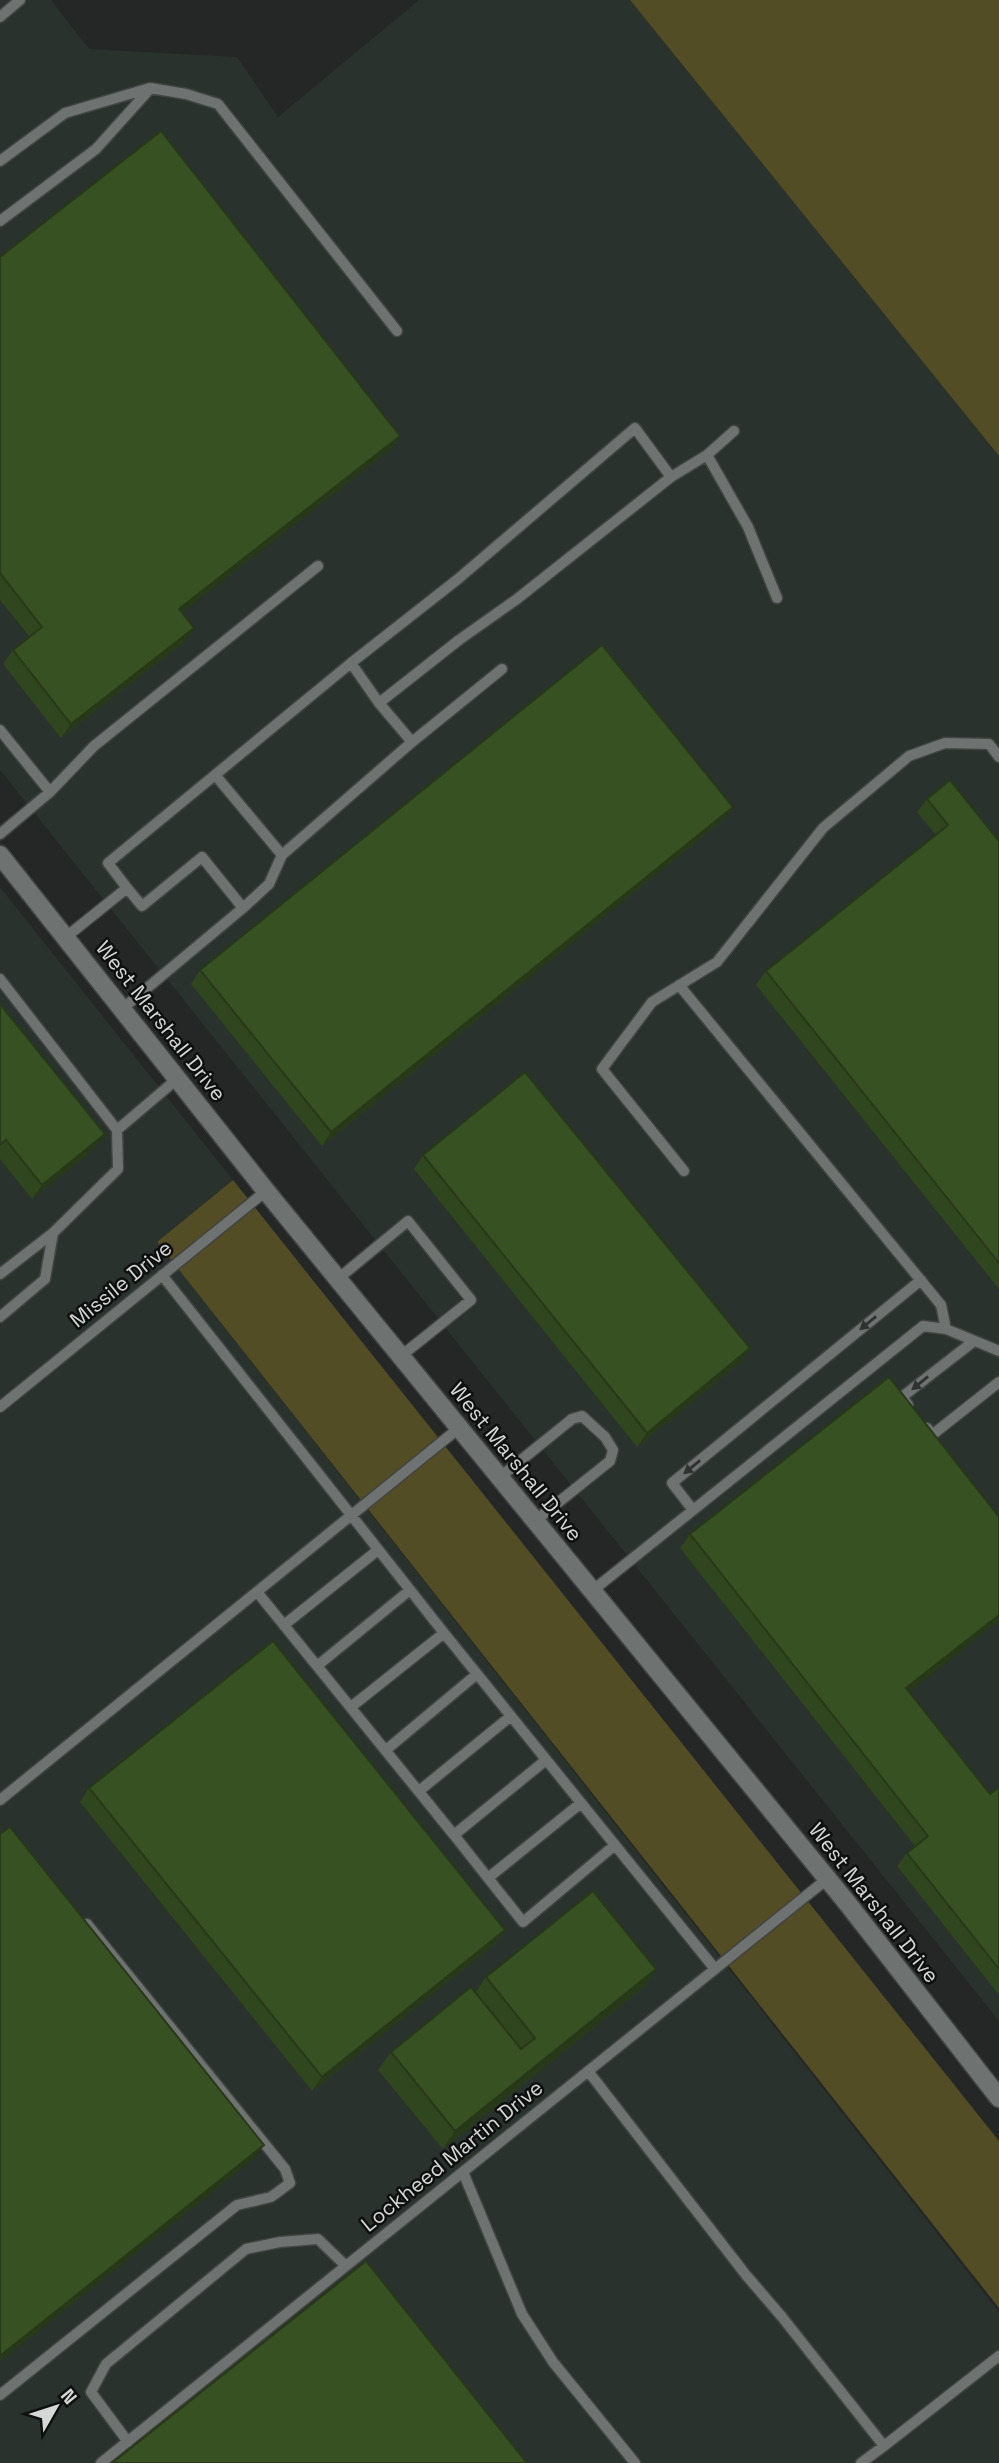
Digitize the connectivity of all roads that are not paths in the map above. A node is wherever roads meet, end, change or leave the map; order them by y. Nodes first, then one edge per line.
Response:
1 (20, 0) edge
2 (0, 17) edge
3 (150, 88) junction
4 (0, 161) edge
5 (0, 220) edge
6 (397, 331) dead end
7 (734, 431) dead end
8 (707, 455) junction
9 (671, 477) junction
10 (318, 566) dead end
11 (777, 598) dead end
12 (351, 663) junction
13 (502, 669) dead end
14 (379, 703) junction
15 (0, 730) edge
16 (412, 742) junction
17 (999, 757) edge
18 (216, 776) junction
19 (50, 792) junction
20 (0, 834) edge
21 (282, 855) junction
22 (3, 866) edge
23 (127, 888) junction
24 (243, 908) junction
25 (66, 937) junction
26 (0, 979) edge
27 (679, 985) junction
28 (122, 1009) junction
29 (177, 1079) junction
30 (117, 1130) junction
31 (684, 1171) dead end
32 (266, 1191) junction
33 (53, 1234) junction
34 (0, 1275) edge
35 (162, 1275) junction
36 (339, 1278) junction
37 (921, 1280) junction
38 (0, 1317) edge
39 (946, 1329) junction
40 (974, 1341) junction
41 (999, 1351) edge
42 (401, 1356) junction
43 (999, 1382) edge
44 (0, 1406) edge
45 (458, 1428) junction
46 (499, 1478) junction
47 (693, 1510) junction
48 (351, 1516) junction
49 (535, 1521) junction
50 (378, 1550) junction
51 (410, 1590) junction
52 (592, 1591) junction
53 (257, 1592) junction
54 (284, 1625) junction
55 (443, 1633) junction
56 (317, 1667) junction
57 (477, 1674) junction
58 (351, 1707) junction
59 (511, 1716) junction
60 (386, 1750) junction
61 (546, 1760) junction
62 (419, 1791) junction
63 (0, 1800) edge
64 (581, 1803) junction
65 (454, 1835) junction
66 (615, 1845) junction
67 (488, 1878) junction
68 (827, 1879) junction
69 (84, 1920) edge
70 (715, 1969) junction
71 (588, 2071) junction
72 (999, 2098) edge
73 (463, 2172) junction
74 (357, 2258) junction
75 (346, 2266) junction
76 (365, 2268) edge
77 (999, 2356) edge
78 (0, 2395) edge
79 (128, 2442) junction
80 (884, 2446) junction
81 (101, 2463) edge
82 (635, 2463) edge
83 (861, 2463) edge

1 - 2 lane
3 - 4 lane
3 - 5 lane
3 - 6 lane
7 - 8 lane
8 - 9 lane
8 - 11 lane
9 - 12 lane
9 - 14 lane
10 - 19 lane
12 - 14 lane
12 - 18 lane
13 - 16 lane
14 - 16 lane
15 - 19 lane
16 - 21 lane
17 - 27 lane
18 - 21 lane
18 - 23 lane
19 - 20 lane
21 - 24 lane
22 - 25 main road, West Marshall Drive
23 - 24 lane
23 - 25 lane
24 - 28 lane
25 - 28 main road, West Marshall Drive
26 - 30 lane
27 - 31 lane
27 - 37 lane
28 - 29 main road, West Marshall Drive
29 - 30 lane
29 - 32 main road, West Marshall Drive
30 - 33 lane
32 - 35 lane, Missile Drive
32 - 36 main road, West Marshall Drive
33 - 34 lane
33 - 38 lane
35 - 44 lane, Missile Drive
35 - 48 lane
36 - 42 main road, West Marshall Drive
36 - 42 lane
37 - 39 lane
37 -> 47 lane
39 - 40 lane
39 - 47 lane
40 - 41 lane
40 -> 43 lane
42 - 45 main road, West Marshall Drive
45 - 46 main road, West Marshall Drive
45 - 48 lane
46 - 49 main road, West Marshall Drive
46 - 49 lane
47 - 52 lane
48 - 50 lane
48 - 53 lane
49 - 52 main road, West Marshall Drive
50 - 51 lane
50 - 54 lane
51 - 55 lane
51 - 56 lane
52 - 68 main road, West Marshall Drive
53 - 54 lane
53 - 63 lane
54 - 56 lane
55 - 57 lane
55 - 58 lane
56 - 58 lane
57 - 59 lane
57 - 60 lane
58 - 60 lane
59 - 61 lane
59 - 62 lane
60 - 62 lane
61 - 64 lane
61 - 65 lane
62 - 65 lane
64 - 66 lane
64 - 67 lane
65 - 67 lane
66 - 67 lane
66 - 70 lane
68 - 70 lane, Lockheed Martin Drive
68 - 72 main road, West Marshall Drive
69 - 78 lane
70 - 71 lane, Lockheed Martin Drive
71 - 73 lane, Lockheed Martin Drive
71 - 80 lane
73 - 74 lane, Lockheed Martin Drive
73 - 82 lane
74 - 75 lane, Lockheed Martin Drive
74 - 76 lane
75 - 79 lane, Lockheed Martin Drive
75 - 79 lane
77 - 80 lane
79 - 81 lane, Lockheed Martin Drive
80 - 83 lane

